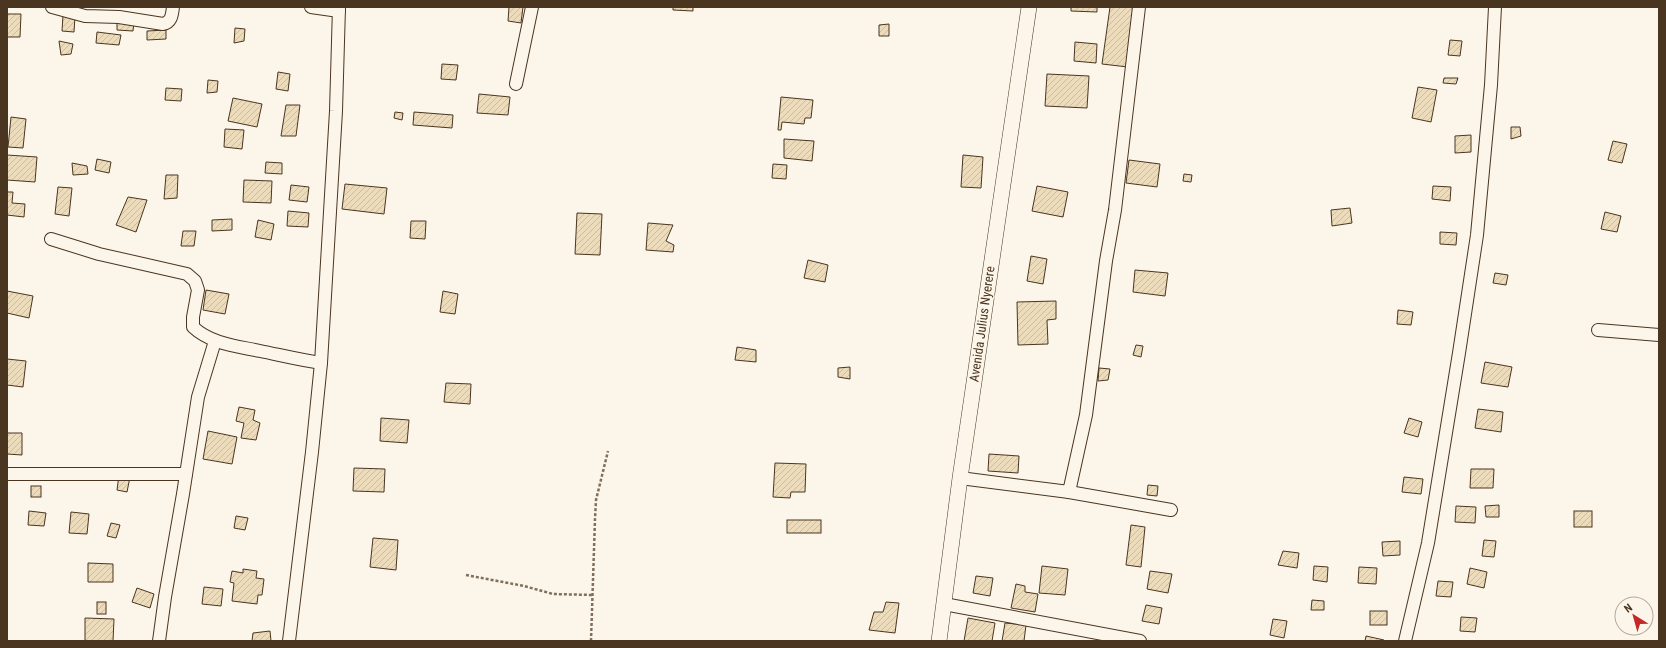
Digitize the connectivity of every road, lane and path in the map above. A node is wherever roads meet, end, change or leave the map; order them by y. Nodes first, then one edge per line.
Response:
1 (52, 7) edge
2 (173, 7) edge
3 (311, 7) edge
4 (532, 7) edge
5 (1027, 7) edge
6 (1139, 7) edge
7 (1495, 7) edge
8 (339, 9) edge
9 (516, 84) dead end
10 (51, 239) dead end
11 (1598, 330) dead end
12 (1659, 335) edge
13 (215, 340) junction
14 (321, 363) junction
15 (608, 451) dead end
16 (7, 474) edge
17 (186, 474) junction
18 (960, 478) junction
19 (1069, 492) junction
20 (1172, 510) dead end
21 (466, 575) dead end
22 (593, 595) junction
23 (944, 604) junction
24 (160, 641) edge
25 (289, 641) edge
26 (592, 641) edge
27 (939, 641) edge
28 (1140, 641) edge
29 (1405, 641) edge

1 - 2 street
3 - 8 street
4 - 9 street
5 - 18 street, Avenida Julius Nyerere
6 - 19 street
7 - 29 street
8 - 14 street
10 - 13 street
11 - 12 street
13 - 14 street
13 - 17 street
14 - 25 street
15 - 22 path
16 - 17 street
17 - 24 street
18 - 19 street
18 - 23 street, Avenida Julius Nyerere
19 - 20 street
21 - 22 path
22 - 26 path
23 - 27 street, Avenida Julius Nyerere
23 - 28 street

